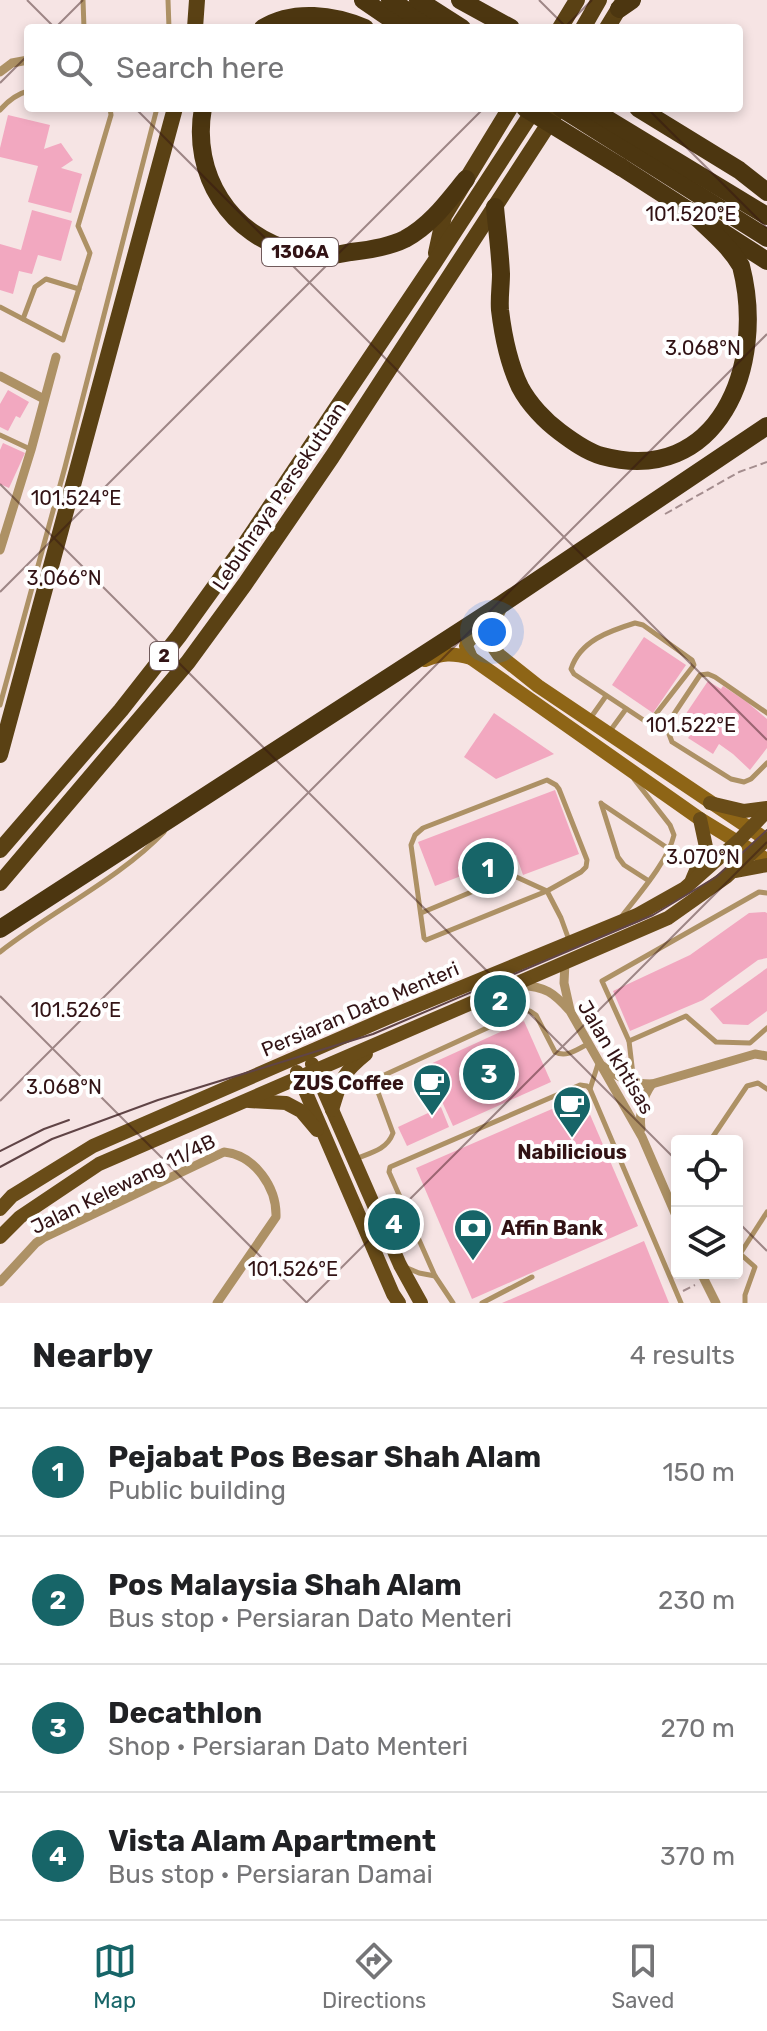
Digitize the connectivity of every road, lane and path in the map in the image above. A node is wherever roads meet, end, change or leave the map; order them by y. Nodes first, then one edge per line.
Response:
1 (83, 0) edge
2 (168, 0) edge
3 (197, 0) edge
4 (363, 0) edge
5 (390, 0) edge
6 (418, 0) edge
7 (461, 0) edge
8 (577, 0) edge
9 (599, 0) edge
10 (625, 3) edge
11 (84, 24) edge
12 (169, 24) edge
13 (195, 24) edge
14 (269, 24) edge
15 (352, 24) edge
16 (398, 24) edge
17 (428, 24) edge
18 (456, 24) edge
19 (504, 24) edge
20 (562, 24) edge
21 (585, 24) edge
22 (610, 24) edge
23 (24, 61) edge
24 (0, 72) edge
25 (24, 92) edge
26 (0, 110) edge
27 (111, 112) edge
28 (156, 112) edge
29 (174, 112) edge
30 (202, 112) edge
31 (508, 112) edge
32 (532, 112) edge
33 (534, 112) edge
34 (557, 112) edge
35 (566, 112) edge
36 (593, 112) edge
37 (644, 112) edge
38 (630, 153) junction
39 (739, 170) junction
40 (767, 177) edge
41 (466, 179) junction
42 (767, 192) edge
43 (495, 207) junction
44 (691, 212) junction
45 (767, 216) edge
46 (767, 238) edge
47 (767, 261) edge
48 (434, 263) junction
49 (126, 288) junction
50 (79, 289) junction
51 (106, 306) junction
52 (0, 307) edge
53 (23, 319) junction
54 (56, 357) dead end
55 (0, 376) edge
56 (44, 399) junction
57 (767, 426) edge
58 (0, 435) edge
59 (31, 450) junction
60 (767, 462) edge
61 (0, 512) edge
62 (11, 517) junction
63 (657, 517) dead end
64 (0, 550) edge
65 (502, 604) junction
66 (490, 642) junction
67 (471, 658) junction
68 (388, 678) junction
69 (606, 696) junction
70 (0, 705) edge
71 (626, 709) junction
72 (767, 713) edge
73 (589, 720) junction
74 (608, 734) junction
75 (0, 755) edge
76 (621, 763) junction
77 (767, 763) edge
78 (710, 803) junction
79 (189, 805) junction
80 (767, 809) edge
81 (700, 819) junction
82 (750, 829) junction
83 (767, 839) edge
84 (738, 841) junction
85 (669, 849) junction
86 (0, 850) edge
87 (763, 859) edge
88 (649, 881) junction
89 (0, 883) edge
90 (690, 884) junction
91 (547, 891) junction
92 (767, 893) edge
93 (421, 913) junction
94 (616, 923) junction
95 (0, 929) edge
96 (570, 942) junction
97 (0, 952) edge
98 (565, 962) junction
99 (513, 984) junction
100 (570, 1011) junction
101 (767, 1028) edge
102 (629, 1041) junction
103 (379, 1044) junction
104 (588, 1044) junction
105 (307, 1054) junction
106 (767, 1056) edge
107 (292, 1060) junction
108 (598, 1063) junction
109 (315, 1072) junction
110 (300, 1078) junction
111 (634, 1084) junction
112 (652, 1084) junction
113 (590, 1089) junction
114 (767, 1089) edge
115 (246, 1101) junction
116 (332, 1110) junction
117 (714, 1135) edge
118 (642, 1137) junction
119 (332, 1150) junction
120 (354, 1160) junction
121 (672, 1207) edge
122 (0, 1209) edge
123 (767, 1212) edge
124 (0, 1237) edge
125 (743, 1246) edge
126 (743, 1257) edge
127 (400, 1265) junction
128 (435, 1276) junction
129 (532, 1277) dead end
130 (704, 1279) edge
131 (0, 1282) edge
132 (696, 1284) dead end
133 (678, 1294) junction
134 (217, 1303) edge
135 (399, 1303) edge
136 (421, 1303) edge
137 (453, 1303) edge
138 (482, 1303) edge
139 (681, 1303) edge
140 (716, 1303) edge
141 (745, 1303) edge

1 - 11 lane
2 - 12 lane
3 - 13 highway
4 - 16 highway
5 - 17 highway
6 - 18 highway
7 - 19 highway
8 - 20 highway
9 - 21 highway
10 - 22 highway
14 - 15 highway
23 - 24 street
25 - 26 lane
27 - 50 lane
28 - 51 lane
29 - 49 highway
30 - 41 highway, 1306A
31 - 41 highway
32 - 48 highway, Lebuhraya Persekutuan / 2
33 - 38 highway, bridge
34 - 43 highway, Lebuhraya Persekutuan / 2
35 - 38 highway
36 - 38 highway
37 - 39 highway
38 - 44 highway
38 - 45 highway
38 - 46 highway
39 - 40 highway
39 - 42 highway
41 - 48 highway
43 - 44 highway
43 - 89 highway, Lebuhraya Persekutuan / 2
44 - 47 highway
48 - 86 highway, Lebuhraya Persekutuan / 2
49 - 51 lane
49 - 75 highway
50 - 53 lane
50 - 53 lane
51 - 70 lane
52 - 53 lane
54 - 56 street
55 - 56 street
56 - 59 street
57 - 65 highway
58 - 59 lane
59 - 62 street
60 - 63 path
61 - 62 street
62 - 64 street
65 - 66 main road
65 - 68 highway
66 - 67 main road
66 - 73 main road
67 - 68 main road
67 - 76 main road
68 - 79 highway
69 - 71 lane
69 - 71 lane
69 - 73 lane
71 - 74 lane
72 - 77 lane
73 - 74 main road
74 - 78 main road
76 - 81 main road
76 - 85 lane
78 - 80 main road
78 - 82 main road
79 - 95 highway
79 - 97 lane
80 - 82 main road, Persiaran Dato Menteri
81 - 84 main road
81 - 90 main road
82 - 83 main road
82 - 84 main road, Persiaran Dato Menteri
83 - 87 main road
84 - 87 main road
84 - 90 main road, Persiaran Dato Menteri
85 - 88 lane
85 - 88 lane
87 - 98 main road, Persiaran Dato Menteri
88 - 94 lane
90 - 94 main road, Persiaran Dato Menteri
91 - 93 lane
91 - 93 lane
91 - 93 lane
91 - 96 lane
92 - 102 lane
94 - 96 main road, Persiaran Dato Menteri
96 - 105 main road, Persiaran Dato Menteri
98 - 99 main road, Persiaran Dato Menteri
98 - 100 street
99 - 100 street, Jalan Ikhtisas
99 - 103 main road, Persiaran Dato Menteri
100 - 104 street, Jalan Ikhtisas
101 - 102 lane
102 - 111 lane
103 - 109 main road, Persiaran Dato Menteri
103 - 116 main road
104 - 108 street, Jalan Ikhtisas
104 - 120 lane
105 - 107 main road, Persiaran Dato Menteri
105 - 109 main road
106 - 112 street
107 - 110 main road
107 - 122 main road, Persiaran Dato Menteri
108 - 111 street
108 - 113 lane
108 - 118 street, Jalan Ikhtisas
109 - 110 main road, Persiaran Dato Menteri
109 - 116 main road
110 - 115 main road, Persiaran Dato Menteri
110 - 119 main road
111 - 112 street
112 - 118 street, Jalan Ikhtisas
113 - 128 lane
113 - 133 lane
114 - 117 lane
115 - 119 main road
115 - 124 main road, Persiaran Dato Menteri
116 - 120 main road
118 - 121 street, Jalan Ikhtisas
119 - 135 main road
120 - 127 main road
123 - 125 lane
126 - 141 lane
127 - 128 lane
127 - 136 main road
128 - 137 lane
129 - 138 lane
130 - 140 street
131 - 134 street, Jalan Kelewang 11/4B
132 - 133 path
133 - 139 lane

